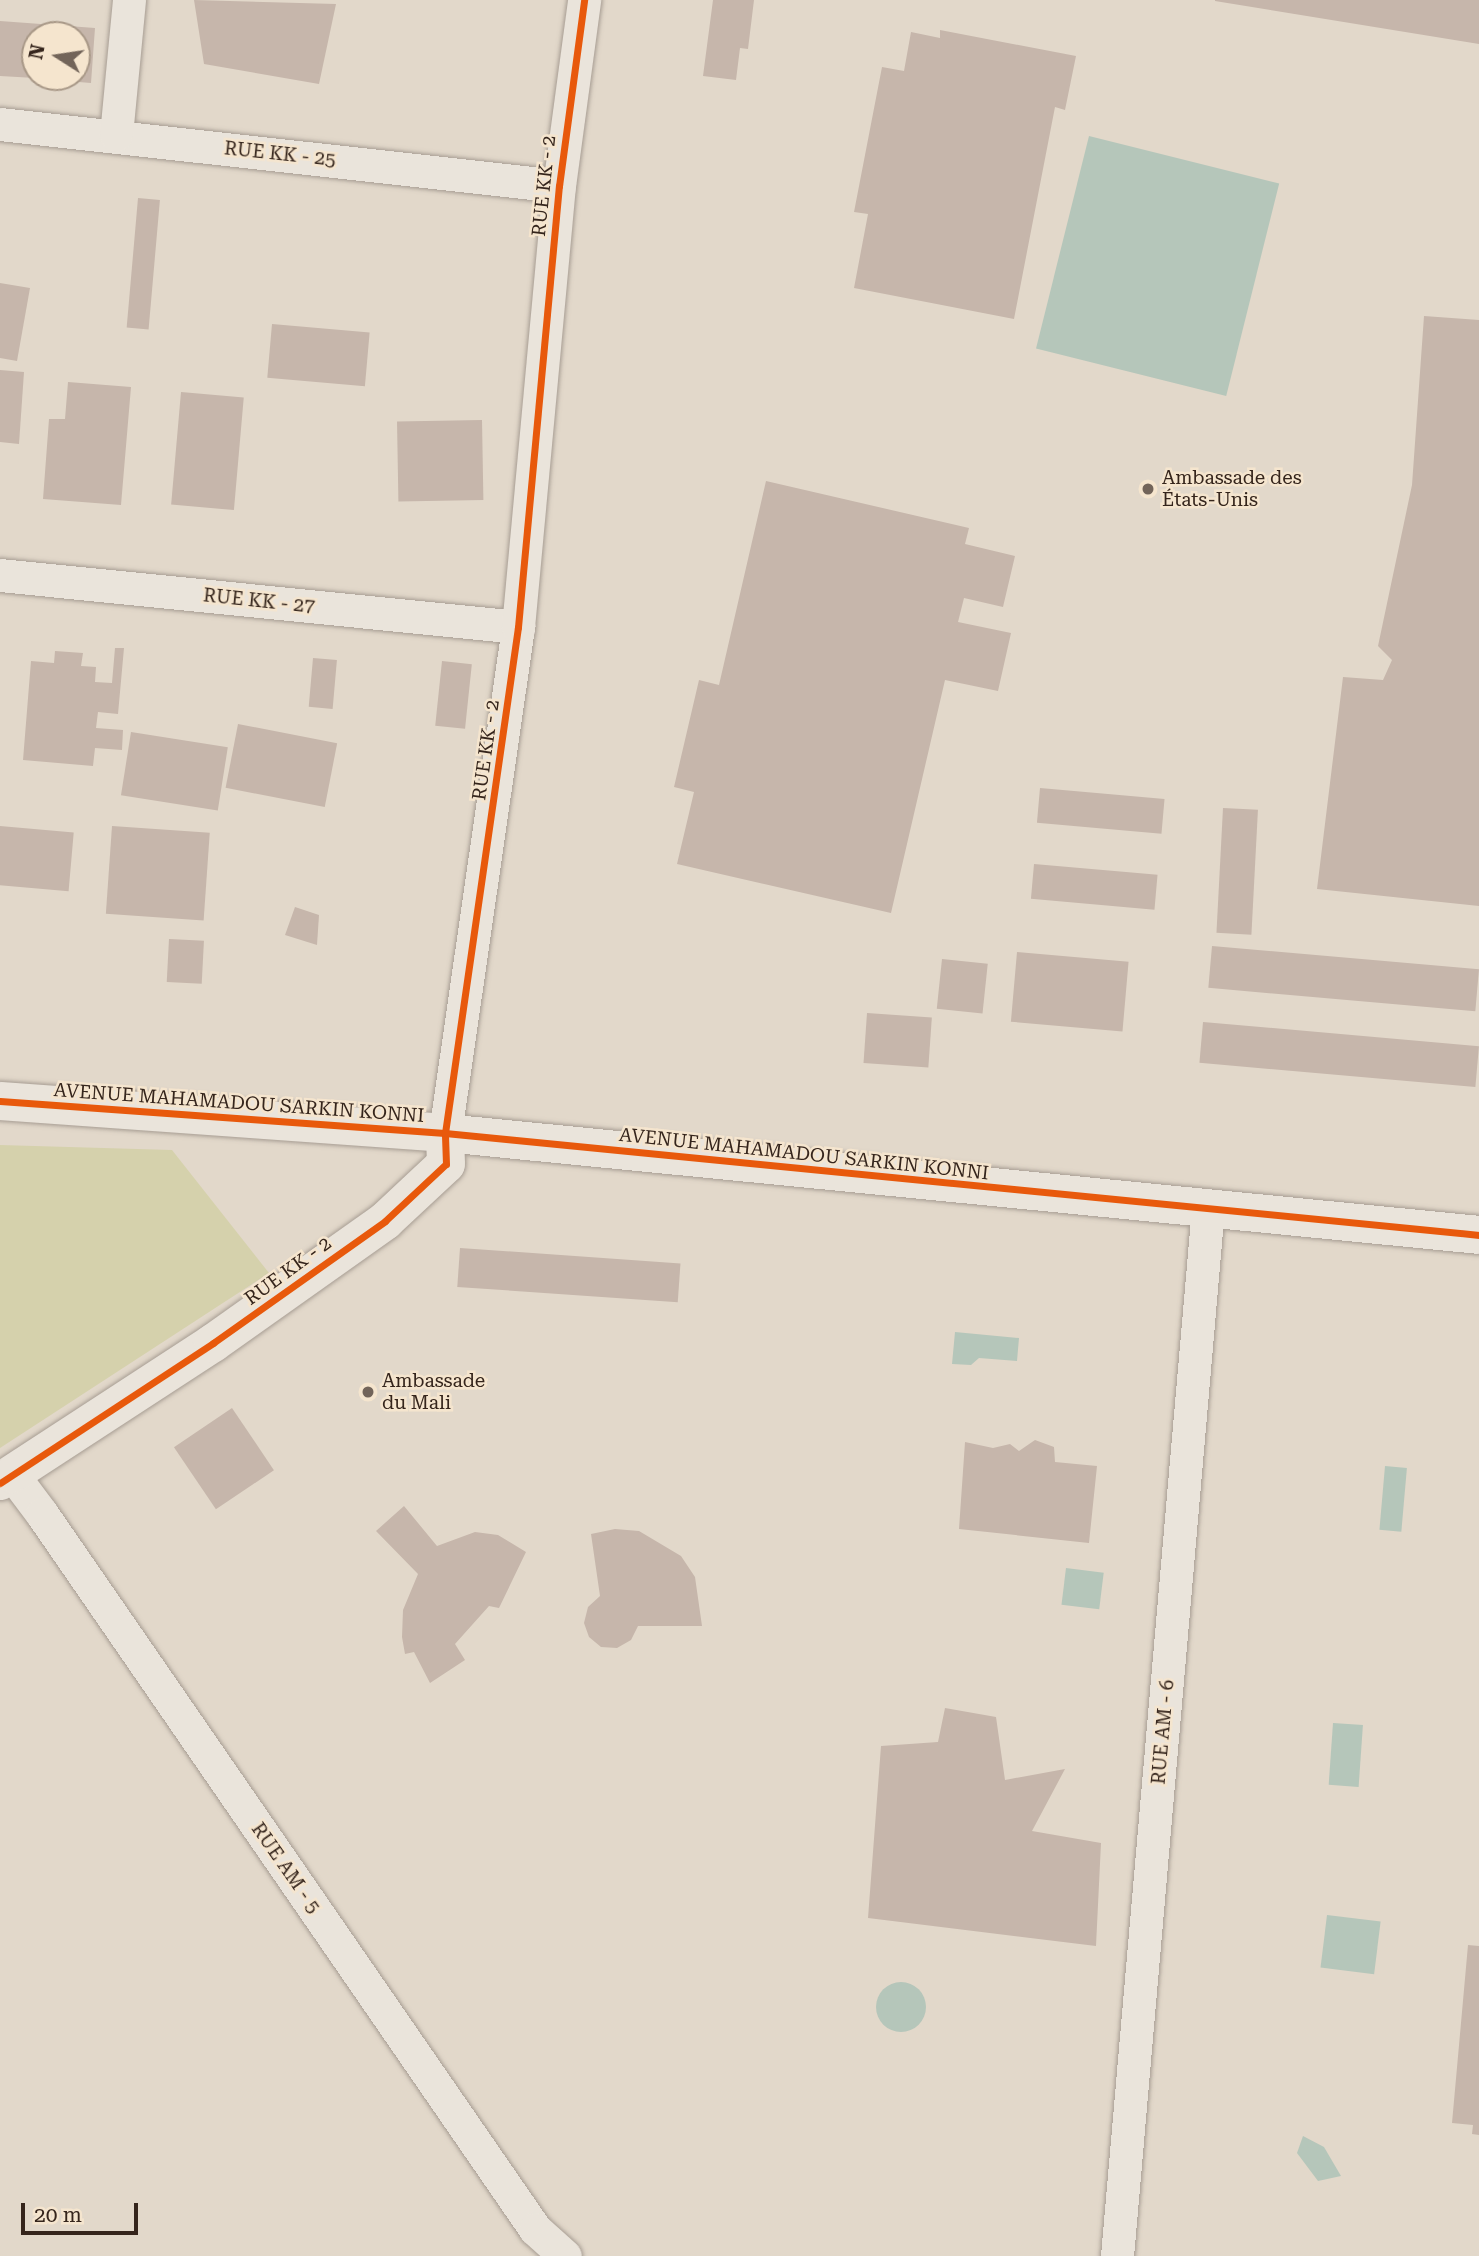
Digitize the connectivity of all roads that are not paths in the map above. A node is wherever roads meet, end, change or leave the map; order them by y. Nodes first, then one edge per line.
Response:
1 (129, 0) edge
2 (584, 0) edge
3 (0, 124) edge
4 (116, 135) junction
5 (559, 186) junction
6 (0, 575) edge
7 (518, 627) junction
8 (0, 1101) edge
9 (445, 1133) junction
10 (1209, 1208) junction
11 (1479, 1235) edge
12 (6, 1478) edge
13 (565, 2256) edge
14 (1117, 2256) edge

1 - 4 street
2 - 5 street, RUE KK - 2
3 - 4 street, RUE KK - 25
4 - 5 street, RUE KK - 25
5 - 7 street, RUE KK - 2
6 - 7 street, RUE KK - 27
7 - 9 street, RUE KK - 2
8 - 9 street, AVENUE MAHAMADOU SARKIN KONNI
9 - 10 street, AVENUE MAHAMADOU SARKIN KONNI
9 - 12 street, RUE KK - 2
10 - 11 street, AVENUE MAHAMADOU SARKIN KONNI
10 - 14 street, RUE AM - 6
12 - 13 street, RUE AM - 5

